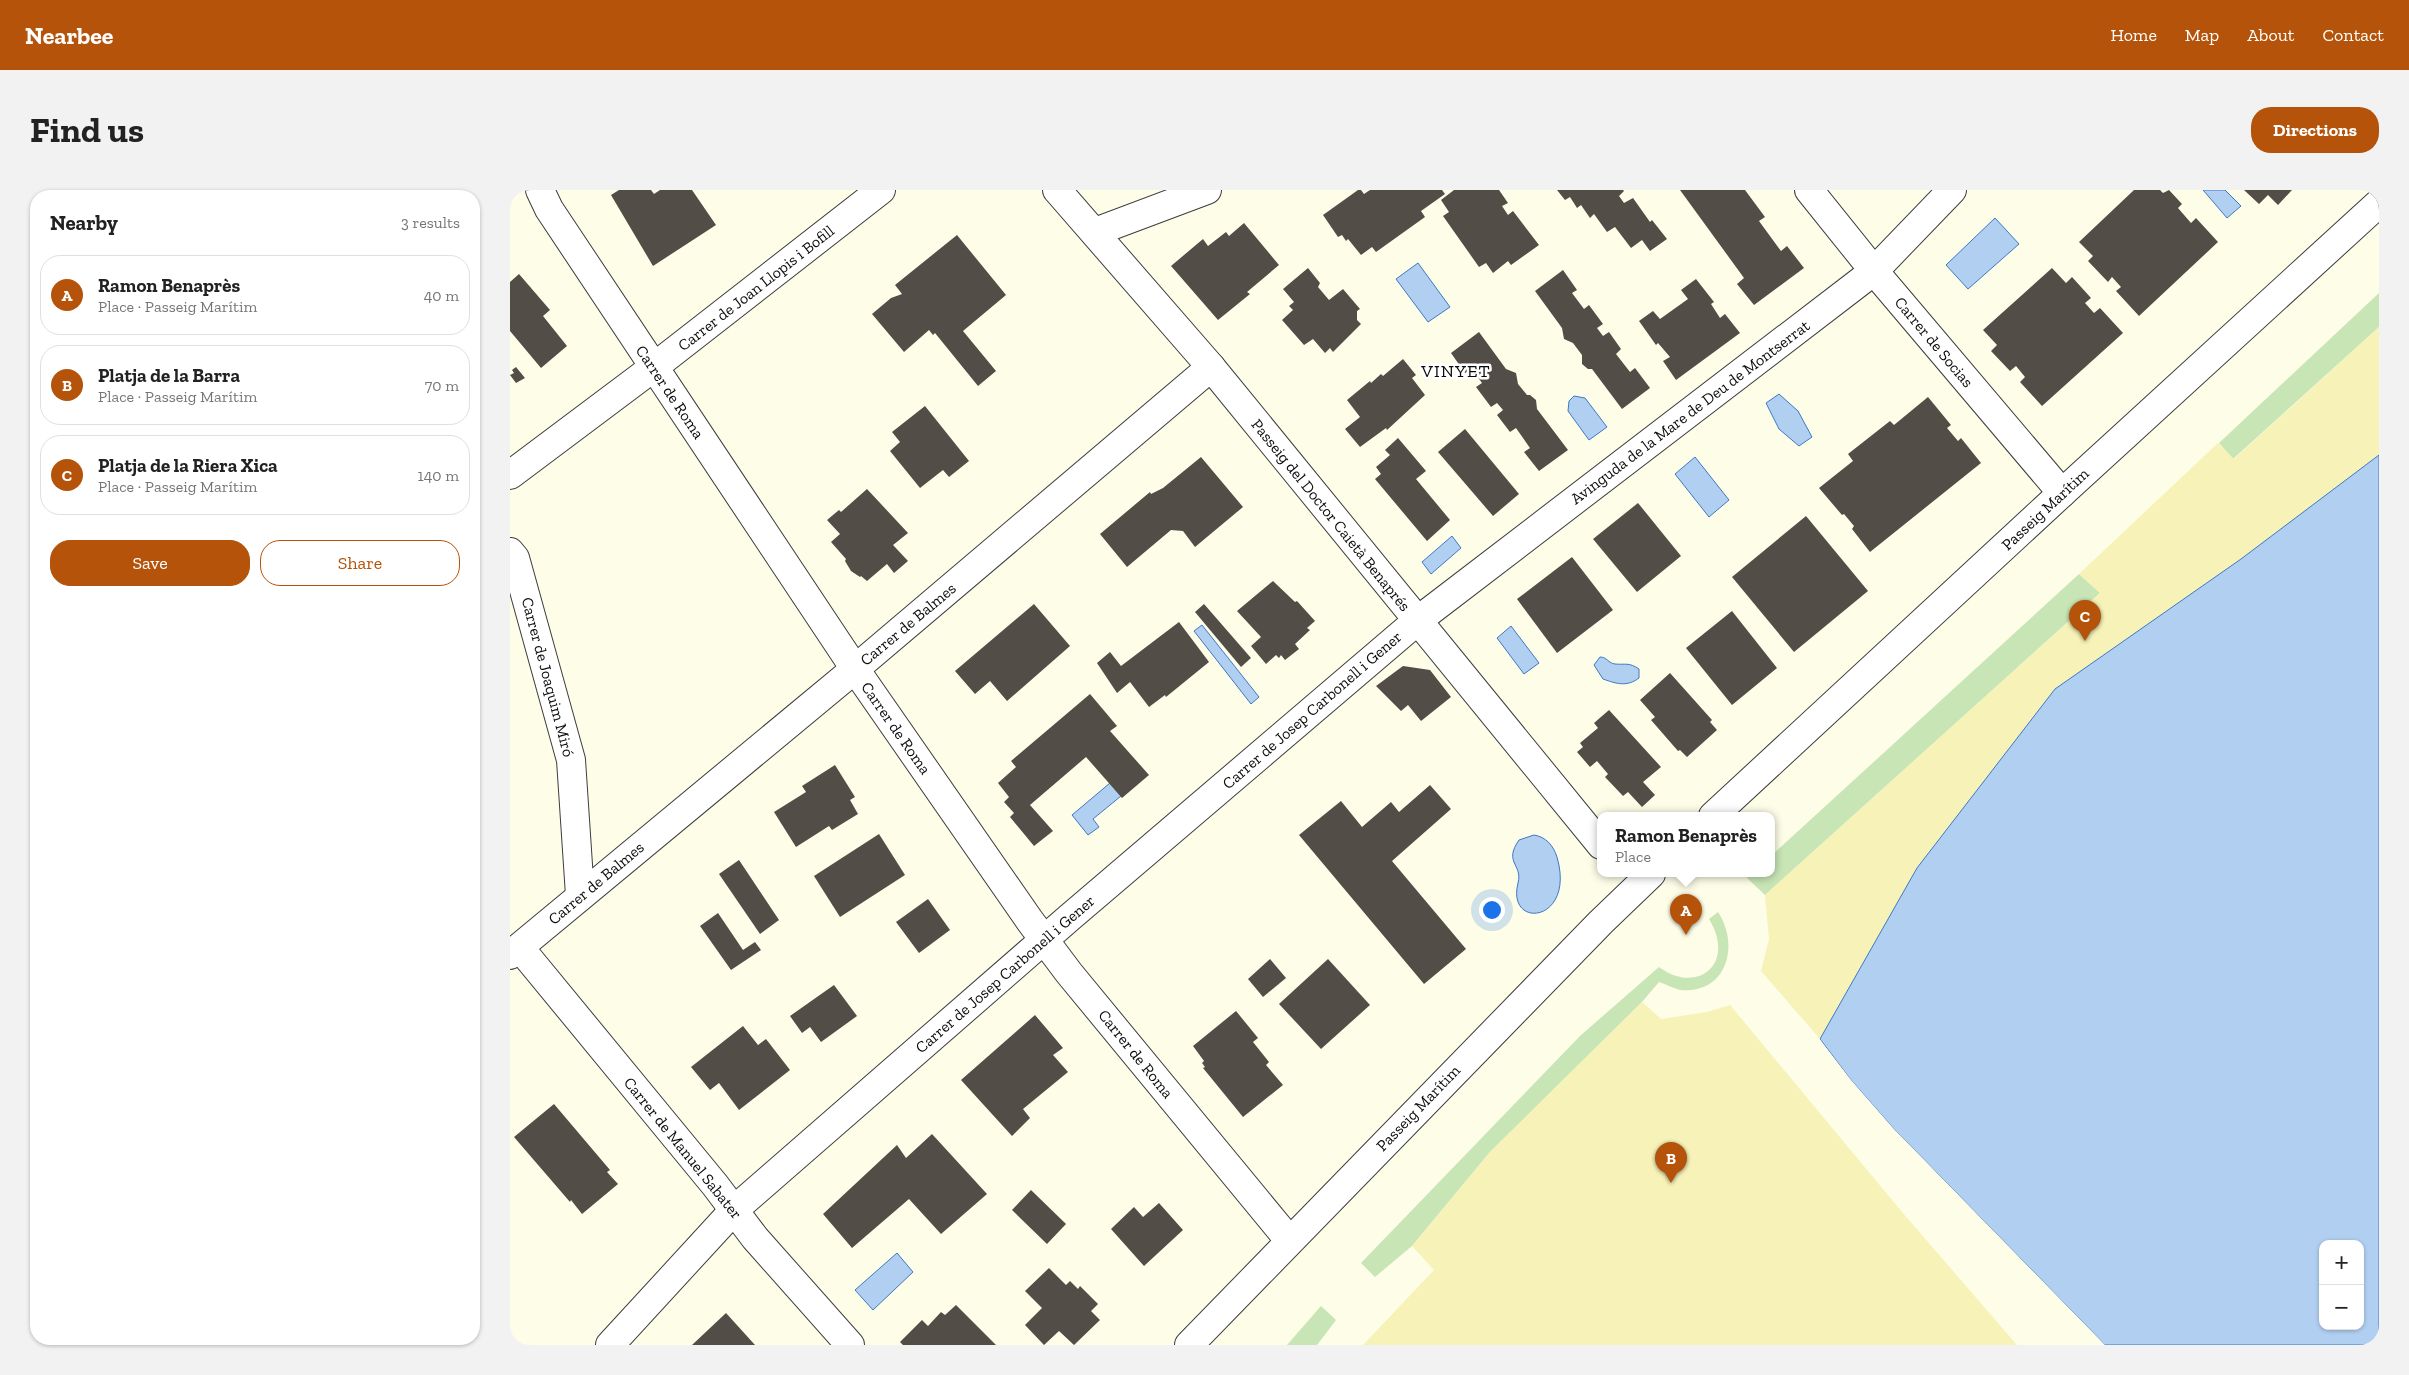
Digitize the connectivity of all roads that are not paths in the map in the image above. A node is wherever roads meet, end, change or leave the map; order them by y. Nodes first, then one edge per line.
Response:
1 (540, 190) edge
2 (881, 190) edge
3 (1057, 190) edge
4 (1207, 190) edge
5 (1809, 190) edge
6 (1952, 190) edge
7 (2379, 203) edge
8 (1094, 232) junction
9 (1874, 271) junction
10 (654, 367) junction
11 (1211, 367) junction
12 (510, 475) edge
13 (2062, 492) junction
14 (510, 552) edge
15 (1417, 621) junction
16 (855, 669) junction
17 (1717, 812) edge
18 (1597, 840) edge
19 (1637, 879) edge
20 (580, 895) junction
21 (1044, 940) junction
22 (515, 952) edge
23 (734, 1210) junction
24 (1289, 1240) junction
25 (610, 1345) edge
26 (850, 1345) edge
27 (1189, 1345) edge

1 - 10 street, Carrer de Roma
2 - 10 street, Carrer de Joan Llopis i Bofill
3 - 8 street, Passeig del Doctor Caietà Benaprés
4 - 8 street
5 - 9 street, Carrer de Socias
6 - 9 street, Avinguda de la Mare de Deu de Montserrat
7 - 13 street, Passeig Marítim
8 - 11 street, Passeig del Doctor Caietà Benaprés
9 - 13 street, Carrer de Socias
9 - 15 street, Avinguda de la Mare de Deu de Montserrat
10 - 12 street, Carrer de Joan Llopis i Bofill
10 - 16 street, Carrer de Roma
11 - 15 street, Passeig del Doctor Caietà Benaprés
11 - 16 street, Carrer de Balmes
13 - 17 street, Passeig Marítim
14 - 20 street, Carrer de Joaquim Miró
15 - 18 street, Passeig del Doctor Caietà Benaprés
15 - 21 street, Carrer de Josep Carbonell i Gener
16 - 20 street, Carrer de Balmes
16 - 21 street, Carrer de Roma
19 - 24 street, Passeig Marítim
20 - 22 street, Carrer de Balmes
21 - 23 street, Carrer de Josep Carbonell i Gener
21 - 24 street, Carrer de Roma
22 - 23 street, Carrer de Manuel Sabater
23 - 25 street, Carrer de Josep Carbonell i Gener
23 - 26 street, Carrer de Manuel Sabater
24 - 27 street, Passeig Marítim

